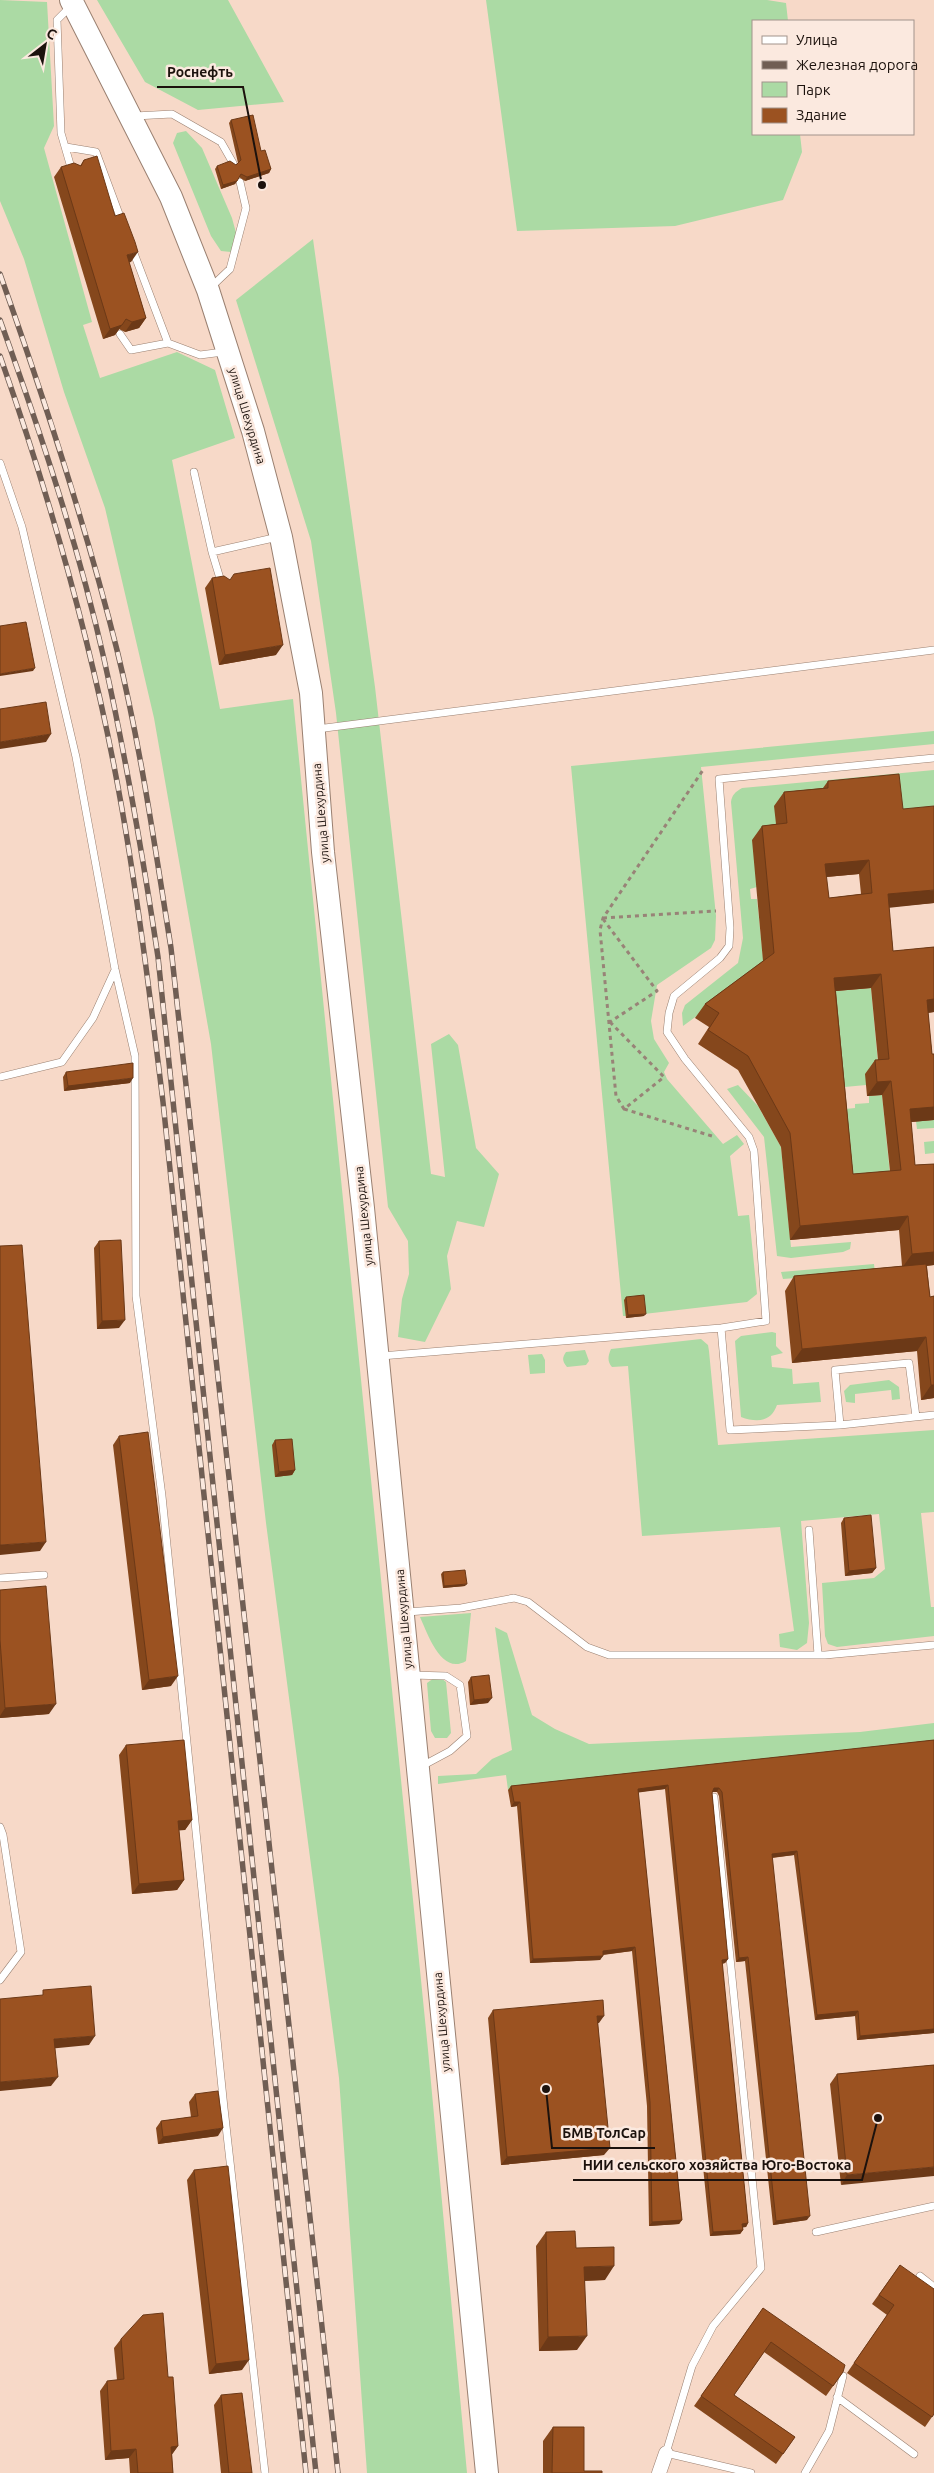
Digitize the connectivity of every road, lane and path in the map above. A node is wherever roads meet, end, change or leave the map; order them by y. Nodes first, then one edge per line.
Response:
1 (72, 2) edge
2 (132, 117) junction
3 (66, 147) junction
4 (233, 163) edge
5 (72, 171) edge
6 (240, 182) edge
7 (126, 234) edge
8 (130, 243) edge
9 (208, 290) junction
10 (120, 334) edge
11 (168, 343) junction
12 (228, 351) junction
13 (0, 463) edge
14 (194, 472) dead end
15 (281, 537) junction
16 (212, 552) junction
17 (222, 585) edge
18 (934, 650) edge
19 (314, 730) junction
20 (934, 758) edge
21 (703, 770) dead end
22 (716, 911) dead end
23 (603, 918) junction
24 (115, 969) junction
25 (610, 1022) junction
26 (0, 1077) edge
27 (624, 1109) junction
28 (715, 1137) dead end
29 (721, 1328) junction
30 (378, 1356) junction
31 (934, 1415) edge
32 (916, 1417) junction
33 (840, 1425) junction
34 (809, 1530) dead end
35 (44, 1575) dead end
36 (0, 1578) edge
37 (404, 1613) junction
38 (934, 1645) edge
39 (818, 1655) junction
40 (410, 1675) junction
41 (418, 1769) junction
42 (714, 1797) edge
43 (0, 1826) edge
44 (0, 1980) edge
45 (934, 2206) edge
46 (816, 2232) dead end
47 (920, 2276) dead end
48 (934, 2287) edge
49 (843, 2376) edge
50 (837, 2397) junction
51 (666, 2453) junction
52 (914, 2454) dead end
53 (265, 2473) edge
54 (487, 2473) edge
55 (659, 2473) edge
56 (752, 2473) edge
57 (805, 2473) edge

1 - 2 main road, улица Шехурдина
1 - 3 lane
2 - 4 lane
2 - 9 main road, улица Шехурдина
3 - 5 lane
3 - 7 lane
6 - 9 lane
8 - 11 lane
9 - 12 main road, улица Шехурдина
10 - 11 lane
11 - 12 lane
12 - 15 main road, улица Шехурдина
13 - 24 lane
14 - 16 lane
15 - 16 lane
15 - 19 main road, улица Шехурдина
16 - 17 lane
18 - 19 lane
19 - 30 main road, улица Шехурдина
20 - 29 lane
21 - 23 path
22 - 23 path
23 - 25 path
23 - 25 path
24 - 26 lane
24 - 53 lane
25 - 27 path
25 - 27 path
27 - 28 path
29 - 30 lane
29 - 33 lane
30 - 37 main road, улица Шехурдина
31 - 32 lane
32 - 33 lane
32 - 33 lane
34 - 39 lane
35 - 36 lane
37 - 39 lane
37 - 40 main road, улица Шехурдина
38 - 39 lane
40 - 41 main road, улица Шехурдина
40 - 41 lane
41 - 54 main road, улица Шехурдина
42 - 51 lane
43 - 44 lane
45 - 46 lane
47 - 48 lane
49 - 50 lane
50 - 52 lane
50 - 57 lane
51 - 55 street
51 - 56 lane

